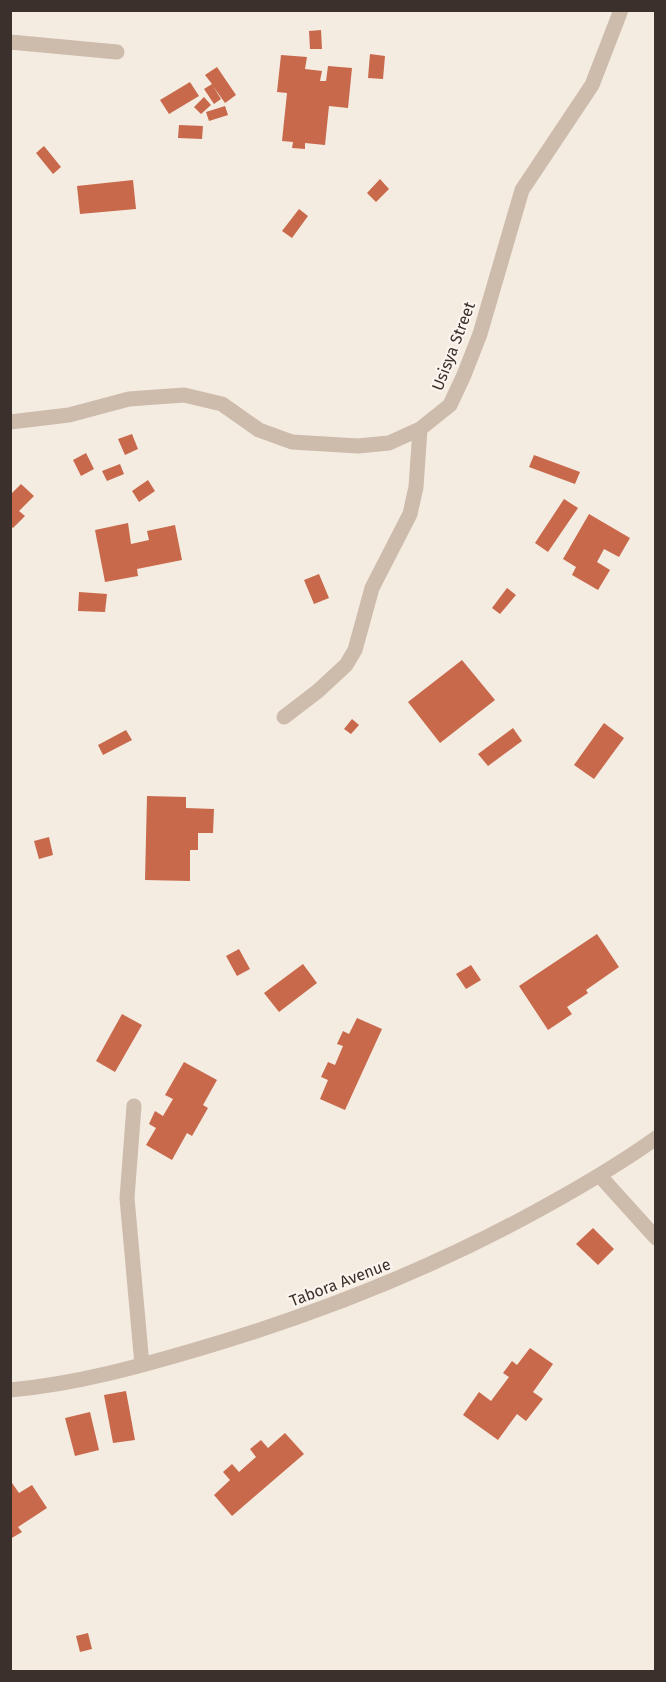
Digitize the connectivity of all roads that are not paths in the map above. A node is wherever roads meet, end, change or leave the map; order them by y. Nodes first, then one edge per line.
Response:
1 (621, 10) edge
2 (10, 42) edge
3 (117, 52) dead end
4 (10, 422) edge
5 (420, 429) junction
6 (284, 717) dead end
7 (134, 1106) dead end
8 (656, 1138) edge
9 (600, 1176) junction
10 (656, 1238) edge
11 (142, 1365) junction
12 (10, 1390) edge

1 - 5 street, Usisya Street
2 - 3 street
4 - 5 street, Usisya Street
5 - 6 street
7 - 11 street
8 - 9 street, Tabora Avenue
9 - 10 street
9 - 11 street, Tabora Avenue
11 - 12 street, Tabora Avenue

